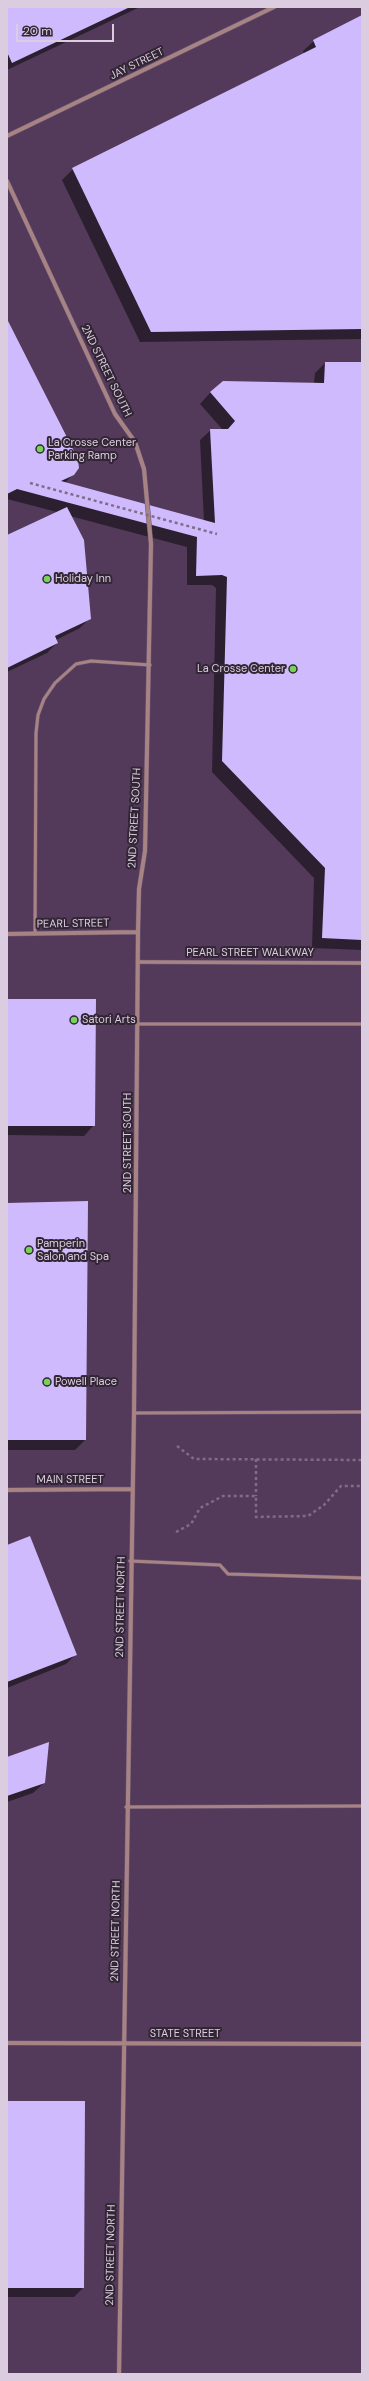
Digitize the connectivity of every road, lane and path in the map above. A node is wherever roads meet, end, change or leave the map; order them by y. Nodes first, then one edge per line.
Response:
1 (274, 7) edge
2 (7, 136) edge
3 (7, 181) edge
4 (30, 483) dead end
5 (217, 534) dead end
6 (150, 665) junction
7 (138, 932) junction
8 (7, 934) edge
9 (35, 934) junction
10 (139, 962) junction
11 (362, 963) edge
12 (138, 1024) junction
13 (362, 1024) edge
14 (362, 1412) edge
15 (134, 1413) junction
16 (177, 1446) dead end
17 (256, 1459) junction
18 (362, 1460) edge
19 (362, 1486) edge
20 (132, 1489) junction
21 (7, 1490) edge
22 (256, 1496) junction
23 (176, 1532) dead end
24 (130, 1561) junction
25 (362, 1578) edge
26 (362, 1806) edge
27 (126, 1807) junction
28 (7, 2043) edge
29 (124, 2043) junction
30 (362, 2044) edge
31 (118, 2374) edge

1 - 2 street, JAY STREET
3 - 6 street, 2ND STREET SOUTH
4 - 5 path, bridge
6 - 7 street, 2ND STREET SOUTH
6 - 9 lane
7 - 9 street, PEARL STREET
7 - 10 street, 2ND STREET SOUTH
8 - 9 street, PEARL STREET
10 - 11 street, PEARL STREET WALKWAY
10 - 12 street, 2ND STREET SOUTH
12 - 13 lane
12 - 15 street, 2ND STREET SOUTH
14 - 15 lane
15 - 20 street, 2ND STREET SOUTH
16 - 17 path
17 - 18 path
17 - 22 path
19 - 22 path
20 - 21 street, MAIN STREET
20 - 24 street, 2ND STREET NORTH
22 - 23 path
24 - 25 lane
24 - 27 street, 2ND STREET NORTH
26 - 27 lane
27 - 29 street, 2ND STREET NORTH
28 - 29 street, STATE STREET
29 - 30 street, STATE STREET
29 - 31 street, 2ND STREET NORTH

